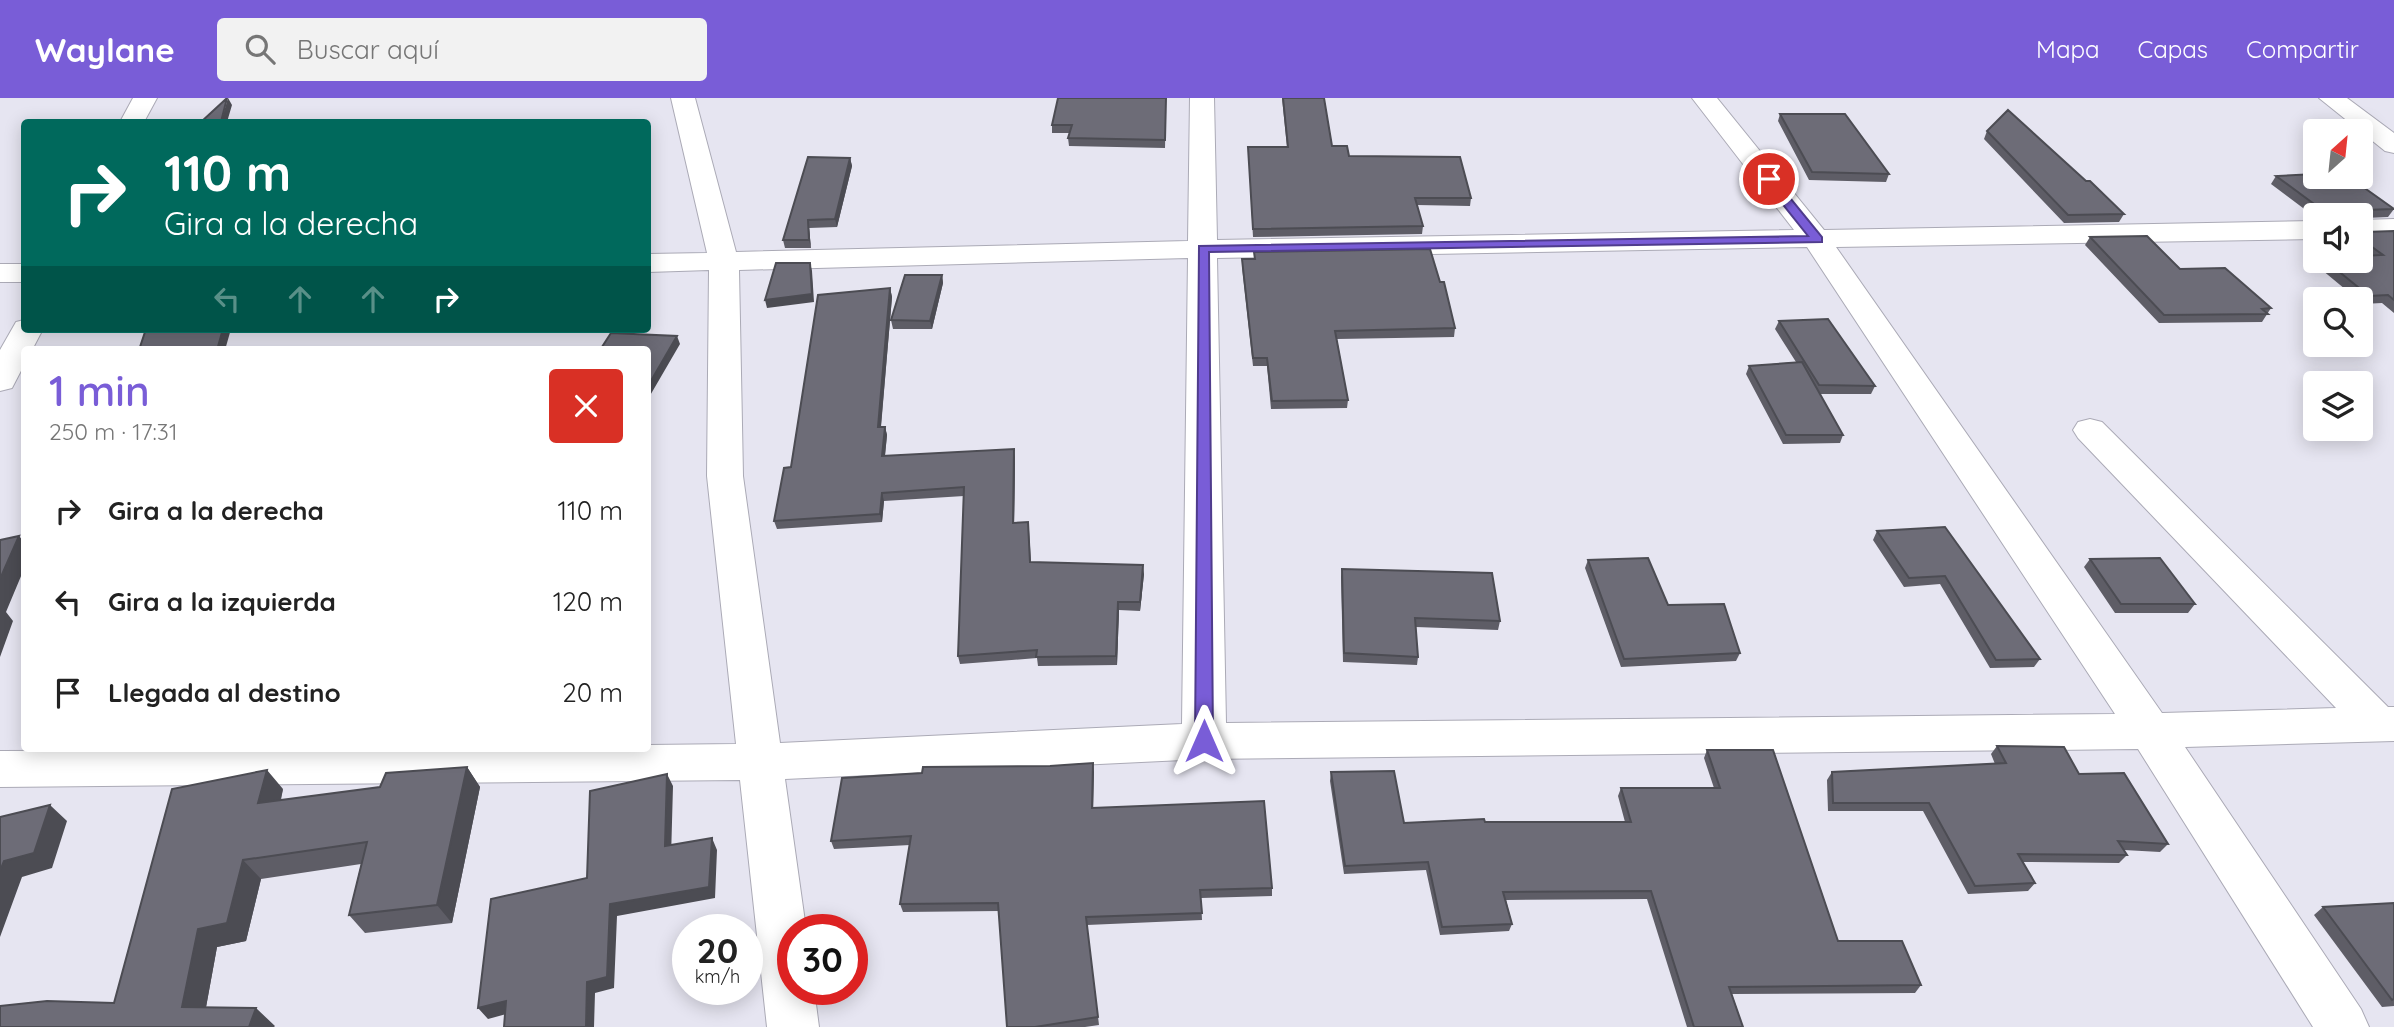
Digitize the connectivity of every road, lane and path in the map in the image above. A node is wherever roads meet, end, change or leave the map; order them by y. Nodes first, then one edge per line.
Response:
1 (145, 98) edge
2 (683, 98) edge
3 (1202, 98) edge
4 (1704, 98) edge
5 (2331, 98) edge
6 (134, 119) edge
7 (2394, 145) edge
8 (2394, 228) edge
9 (2373, 229) edge
10 (2303, 230) edge
11 (1817, 240) junction
12 (1203, 249) junction
13 (724, 262) junction
14 (651, 263) edge
15 (0, 273) edge
16 (21, 273) edge
17 (25, 333) edge
18 (0, 381) edge
19 (2090, 430) dead end
20 (2387, 725) edge
21 (2150, 731) junction
22 (1204, 741) junction
23 (758, 762) junction
24 (0, 769) edge
25 (793, 1027) edge
26 (2343, 1027) edge

1 - 6 street
2 - 13 street
3 - 12 street
4 - 11 street
5 - 7 street
8 - 9 street
10 - 11 street
11 - 12 street
11 - 21 street
12 - 13 street
12 - 22 street
13 - 14 street
13 - 23 street
15 - 16 street
17 - 18 street
19 - 20 street
20 - 21 street
21 - 22 street
21 - 26 street
22 - 23 street
23 - 24 street
23 - 25 street

